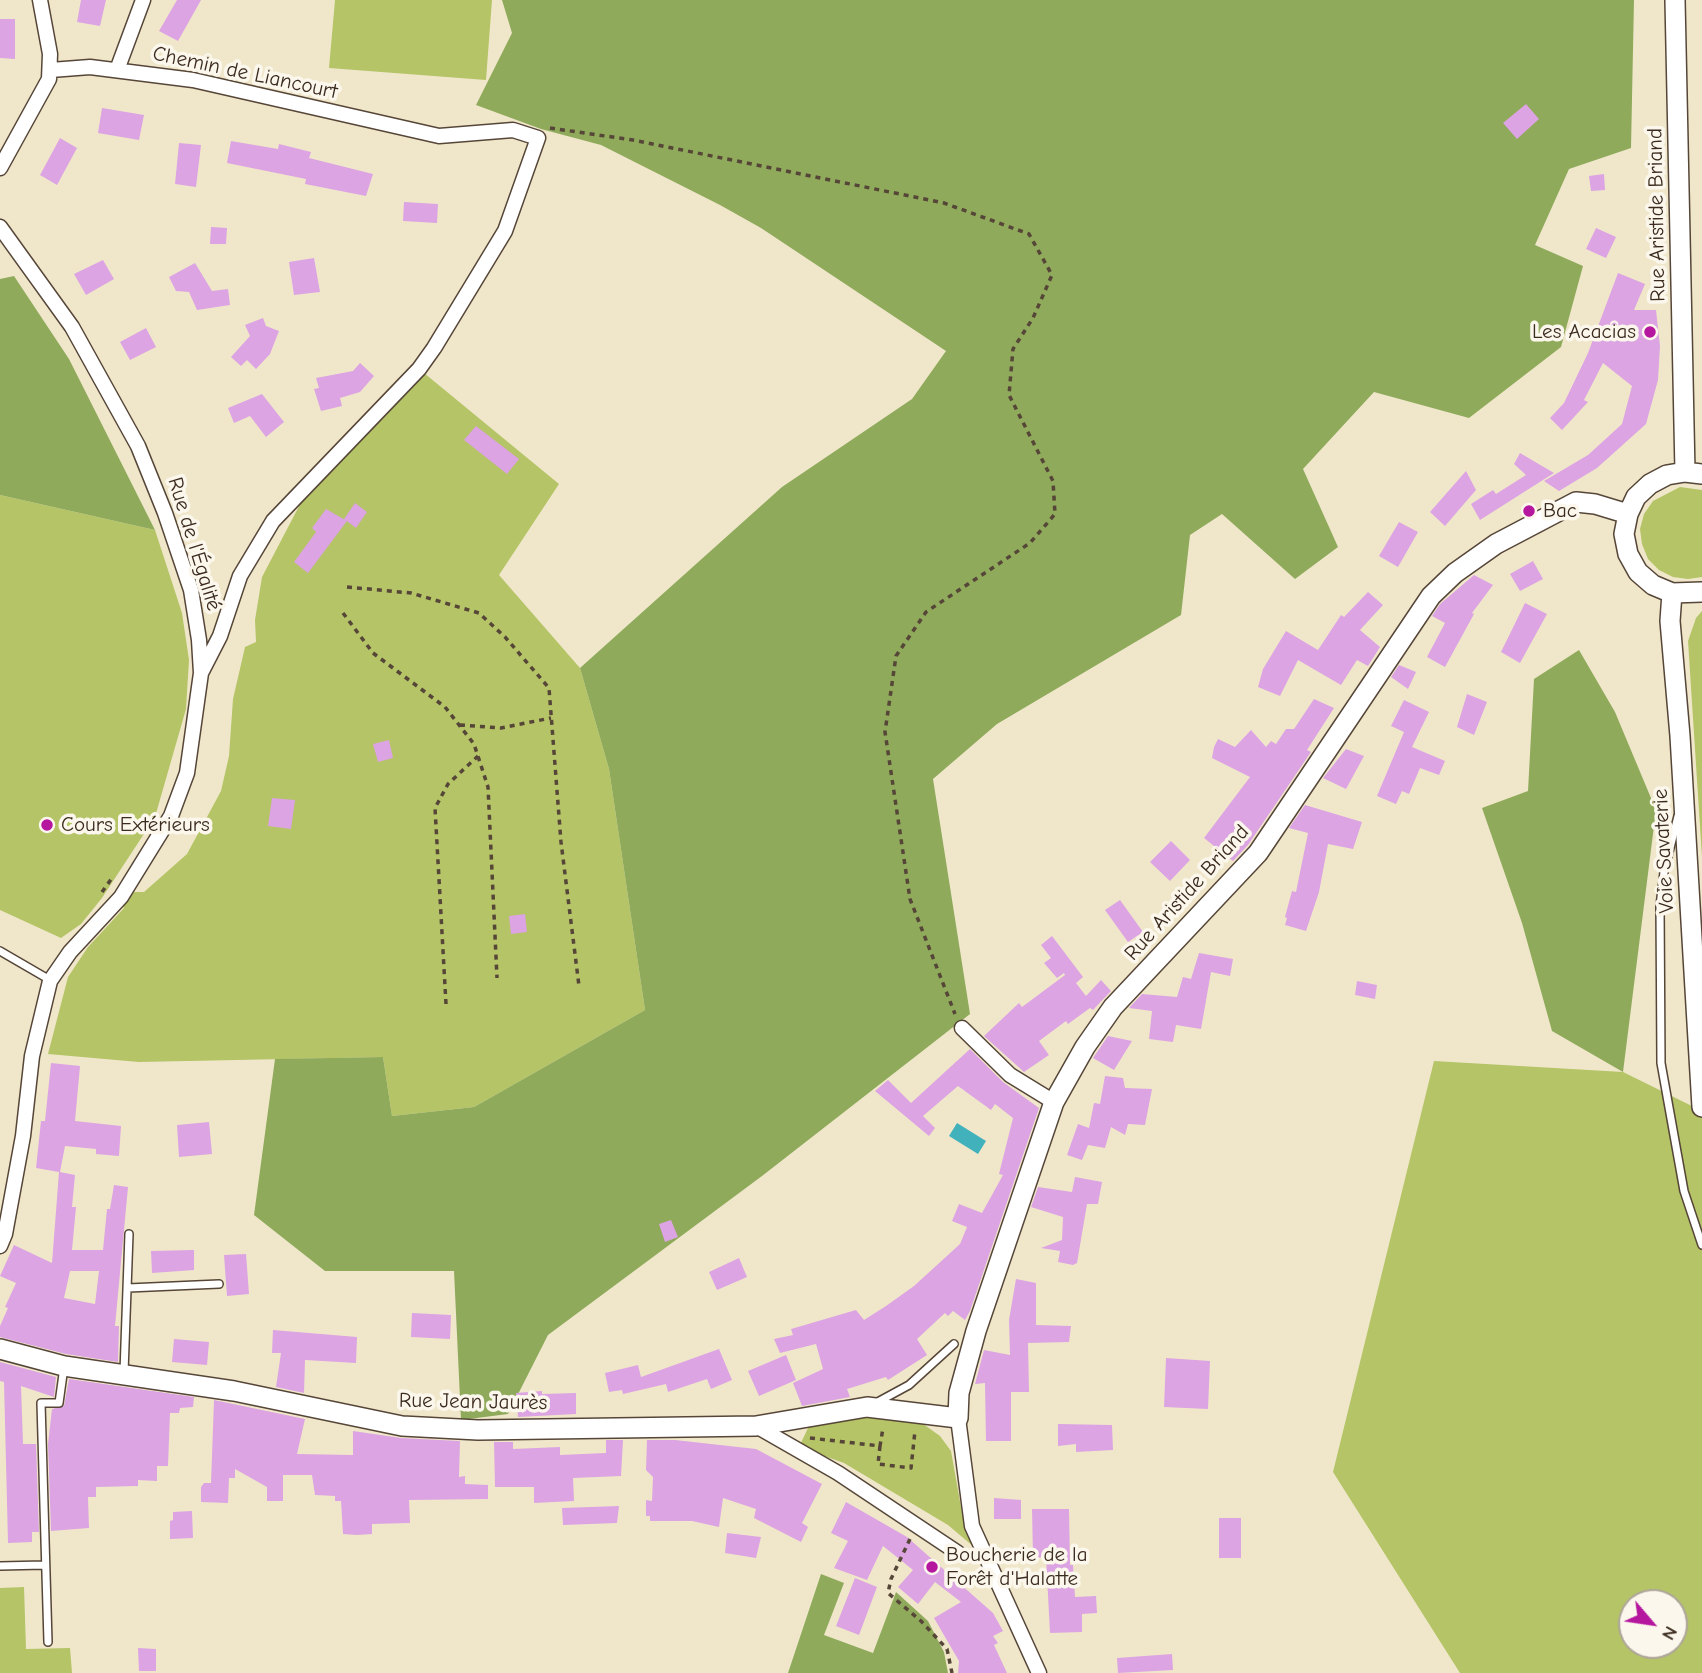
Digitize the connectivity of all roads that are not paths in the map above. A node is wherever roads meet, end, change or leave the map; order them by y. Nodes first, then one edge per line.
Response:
1 (40, 0) edge
2 (143, 0) edge
3 (1675, 0) edge
4 (51, 70) junction
5 (117, 70) junction
6 (0, 168) edge
7 (0, 227) edge
8 (1693, 473) edge
9 (1628, 514) junction
10 (1702, 592) edge
11 (1672, 593) junction
12 (201, 673) junction
13 (1684, 795) junction
14 (0, 951) edge
15 (50, 981) junction
16 (962, 1028) road end
17 (1054, 1102) junction
18 (1702, 1107) edge
19 (129, 1234) dead end
20 (1702, 1245) edge
21 (0, 1246) edge
22 (219, 1284) dead end
23 (128, 1288) junction
24 (954, 1344) dead end
25 (0, 1349) edge
26 (64, 1366) junction
27 (124, 1377) junction
28 (867, 1407) junction
29 (958, 1419) junction
30 (755, 1426) junction
31 (958, 1553) dead end
32 (44, 1565) junction
33 (0, 1566) edge
34 (48, 1642) dead end
35 (1039, 1673) edge

1 - 4 street
2 - 5 street
3 - 8 street, Rue Aristide Briand
4 - 5 street, Chemin de Liancourt
4 - 6 street
5 - 12 street, Chemin de Liancourt
7 - 12 street, Rue de l'Égalité
8 - 9 street
9 - 11 street
9 - 17 street, Rue Aristide Briand
10 - 11 street
11 - 13 street, Voie Savaterie
12 - 15 street, Rue de l'Égalité
13 - 18 street, Voie Savaterie
13 - 20 lane
14 - 15 lane
15 - 21 street, Rue de l'Égalité
16 - 17 street
17 - 29 street, Rue Aristide Briand
19 - 23 lane
22 - 23 lane
23 - 27 lane
24 - 28 lane
25 - 26 street, Rue Jean Jaurès
26 - 27 street, Rue Jean Jaurès
26 - 32 lane
27 - 30 street, Rue Jean Jaurès
28 - 29 street, Rue Jean Jaurès
28 - 30 street, Rue Jean Jaurès
29 - 35 street
30 - 31 street
32 - 33 lane
32 - 34 lane

